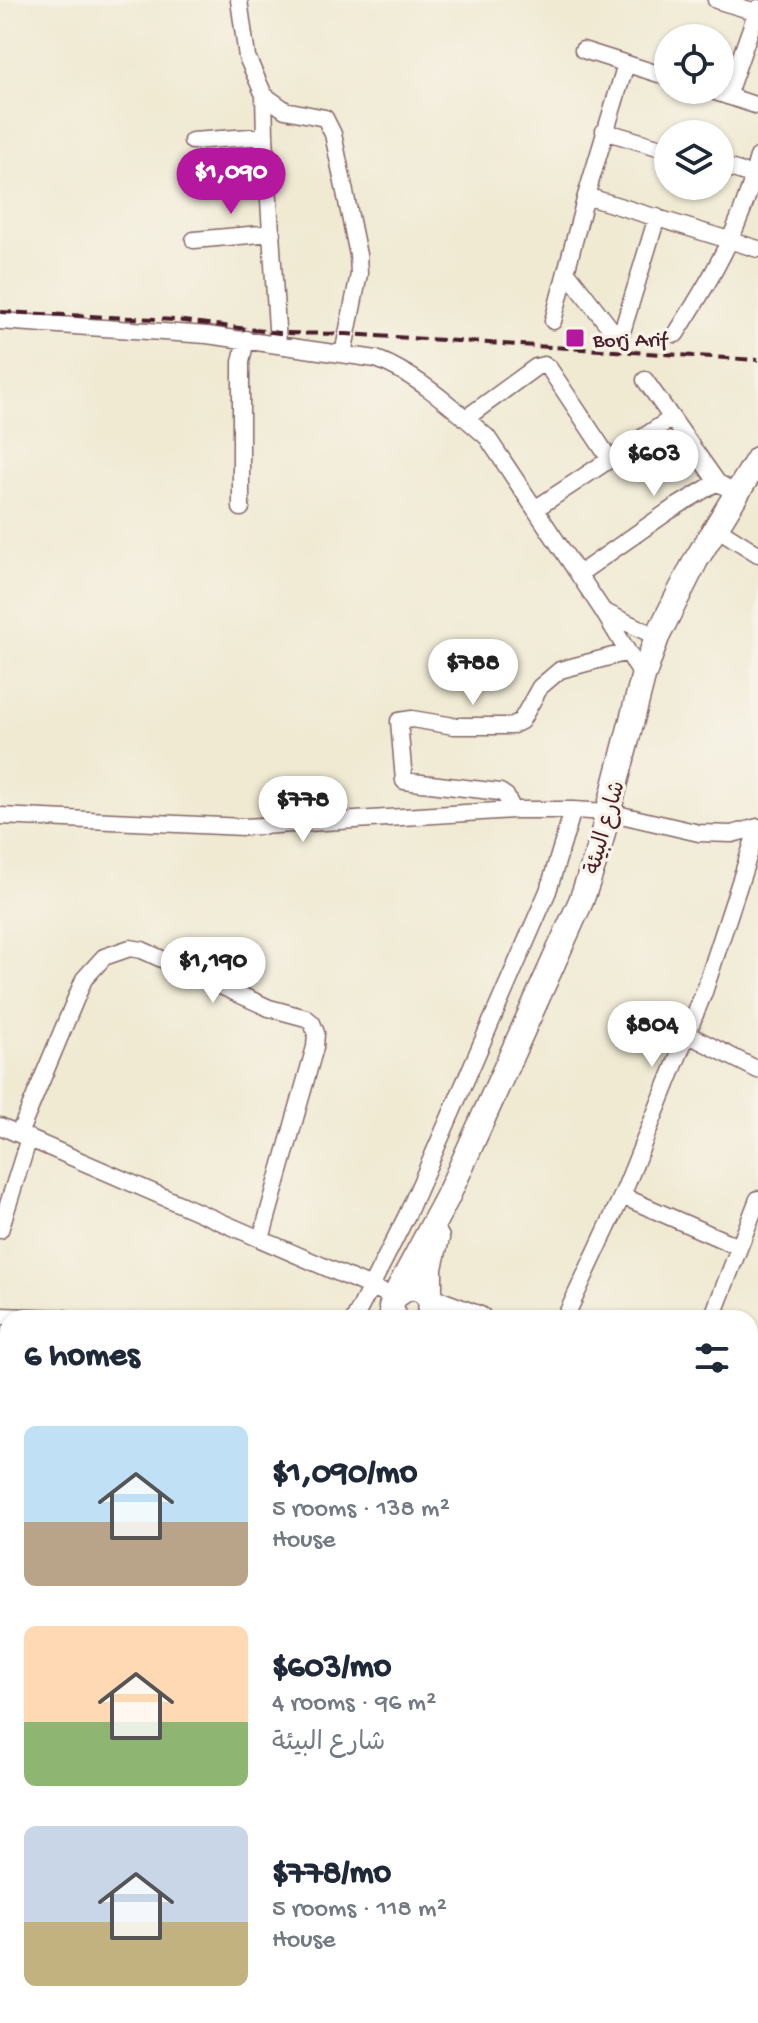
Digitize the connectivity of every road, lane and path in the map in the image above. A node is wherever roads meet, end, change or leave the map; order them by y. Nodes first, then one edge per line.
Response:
1 (239, 0) edge
2 (716, 0) edge
3 (757, 10) edge
4 (583, 50) dead end
5 (626, 64) junction
6 (654, 73) edge
7 (734, 76) edge
8 (264, 95) junction
9 (734, 98) edge
10 (758, 106) edge
11 (604, 131) junction
12 (265, 136) junction
13 (192, 141) dead end
14 (654, 146) edge
15 (758, 157) edge
16 (734, 169) edge
17 (752, 175) junction
18 (586, 196) junction
19 (753, 196) edge
20 (657, 217) junction
21 (272, 233) junction
22 (730, 239) junction
23 (194, 240) dead end
24 (758, 249) edge
25 (566, 271) junction
26 (0, 321) edge
27 (553, 321) dead end
28 (676, 334) dead end
29 (246, 339) junction
30 (278, 344) junction
31 (343, 354) junction
32 (645, 380) dead end
33 (466, 418) junction
34 (672, 418) junction
35 (609, 458) junction
36 (758, 459) edge
37 (726, 488) junction
38 (241, 508) dead end
39 (535, 509) junction
40 (715, 527) junction
41 (758, 554) edge
42 (579, 574) junction
43 (603, 611) junction
44 (657, 637) junction
45 (628, 652) junction
46 (643, 677) junction
47 (513, 810) junction
48 (573, 810) junction
49 (608, 812) junction
50 (0, 816) edge
51 (758, 827) edge
52 (687, 1034) junction
53 (758, 1070) edge
54 (0, 1126) edge
55 (24, 1136) junction
56 (622, 1196) junction
57 (447, 1198) junction
58 (758, 1199) edge
59 (0, 1230) edge
60 (261, 1239) junction
61 (739, 1247) junction
62 (370, 1287) junction
63 (392, 1306) edge
64 (429, 1308) edge
65 (359, 1310) edge
66 (569, 1310) edge
67 (715, 1310) edge

1 - 8 street
2 - 3 street
3 - 7 street
4 - 5 street
5 - 6 street
5 - 11 street
8 - 12 street
8 - 31 street
9 - 10 street
11 - 14 street
11 - 18 street
12 - 13 street
12 - 21 street
15 - 17 street
16 - 17 street
17 - 19 street
18 - 20 street
18 - 25 street
19 - 22 street
20 - 22 street
20 - 25 street
21 - 23 street
21 - 30 street
22 - 24 street
22 - 28 street
25 - 27 street
26 - 29 street
29 - 30 street
29 - 38 street
30 - 31 street
31 - 33 street
32 - 34 street
33 - 35 street
33 - 39 street
34 - 35 street
34 - 37 street
35 - 39 street
36 - 37 main road, شارع البيئة
37 - 40 main road, شارع البيئة
37 - 42 street
39 - 42 street
40 - 41 street
40 - 44 main road, شارع البيئة
42 - 43 street
43 - 44 street
43 - 45 street
44 - 46 main road, شارع البيئة
45 - 46 street
45 - 47 street
46 - 49 main road, شارع البيئة
47 - 48 street
47 - 50 street
48 - 49 street
48 - 62 street
49 - 51 street
49 - 57 main road, شارع البيئة
51 - 52 street
52 - 53 street
52 - 56 street
54 - 55 street
55 - 59 street
55 - 60 street
55 - 60 street
56 - 61 street
56 - 66 street
57 - 63 main road, شارع البيئة
57 - 64 main road, شارع البيئة
58 - 61 street
60 - 62 street
61 - 67 street
62 - 63 street
62 - 65 street
63 - 64 main road

